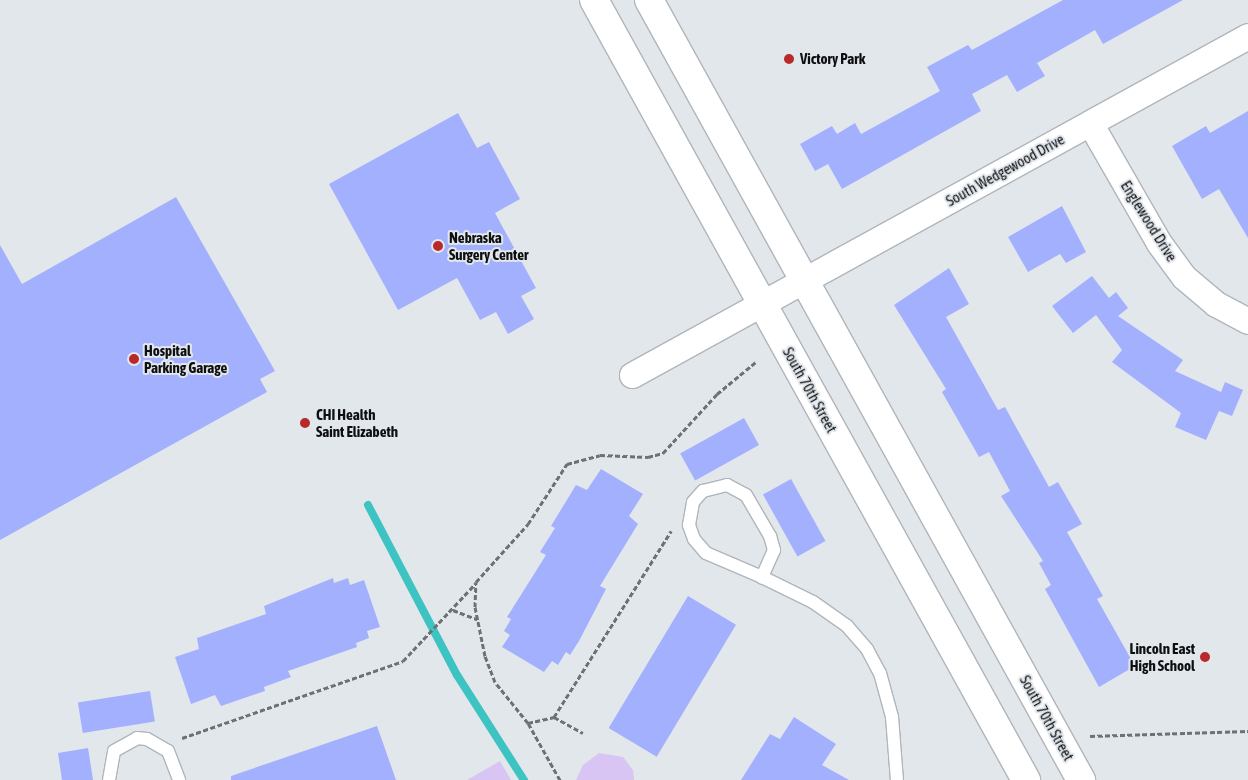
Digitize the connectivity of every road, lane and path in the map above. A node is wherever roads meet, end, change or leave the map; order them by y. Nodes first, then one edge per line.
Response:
1 (594, 0) edge
2 (649, 0) edge
3 (1248, 36) edge
4 (1090, 123) junction
5 (805, 282) junction
6 (763, 305) junction
7 (1248, 321) edge
8 (757, 361) dead end
9 (632, 376) dead end
10 (673, 530) dead end
11 (762, 577) junction
12 (476, 582) junction
13 (453, 610) junction
14 (478, 619) junction
15 (554, 716) junction
16 (528, 723) junction
17 (1248, 731) edge
18 (583, 733) dead end
19 (1090, 736) dead end
20 (178, 740) dead end
21 (109, 780) edge
22 (178, 780) edge
23 (560, 780) edge
24 (897, 780) edge
25 (1026, 780) edge
26 (1081, 780) edge

1 - 6 main road, South 70th Street
2 - 5 main road, South 70th Street
3 - 4 street, South Wedgewood Drive
4 - 5 street, South Wedgewood Drive
4 - 7 street, Englewood Drive
5 - 6 street, South Wedgewood Drive
5 - 26 main road, South 70th Street
6 - 9 street, South Wedgewood Drive
6 - 25 main road, South 70th Street
8 - 12 path
10 - 15 path
11 - 11 lane
11 - 24 lane
12 - 13 path
12 - 14 path
13 - 14 path
13 - 20 path
14 - 16 path
15 - 16 path
15 - 18 path
16 - 23 path
17 - 19 path
21 - 22 lane

